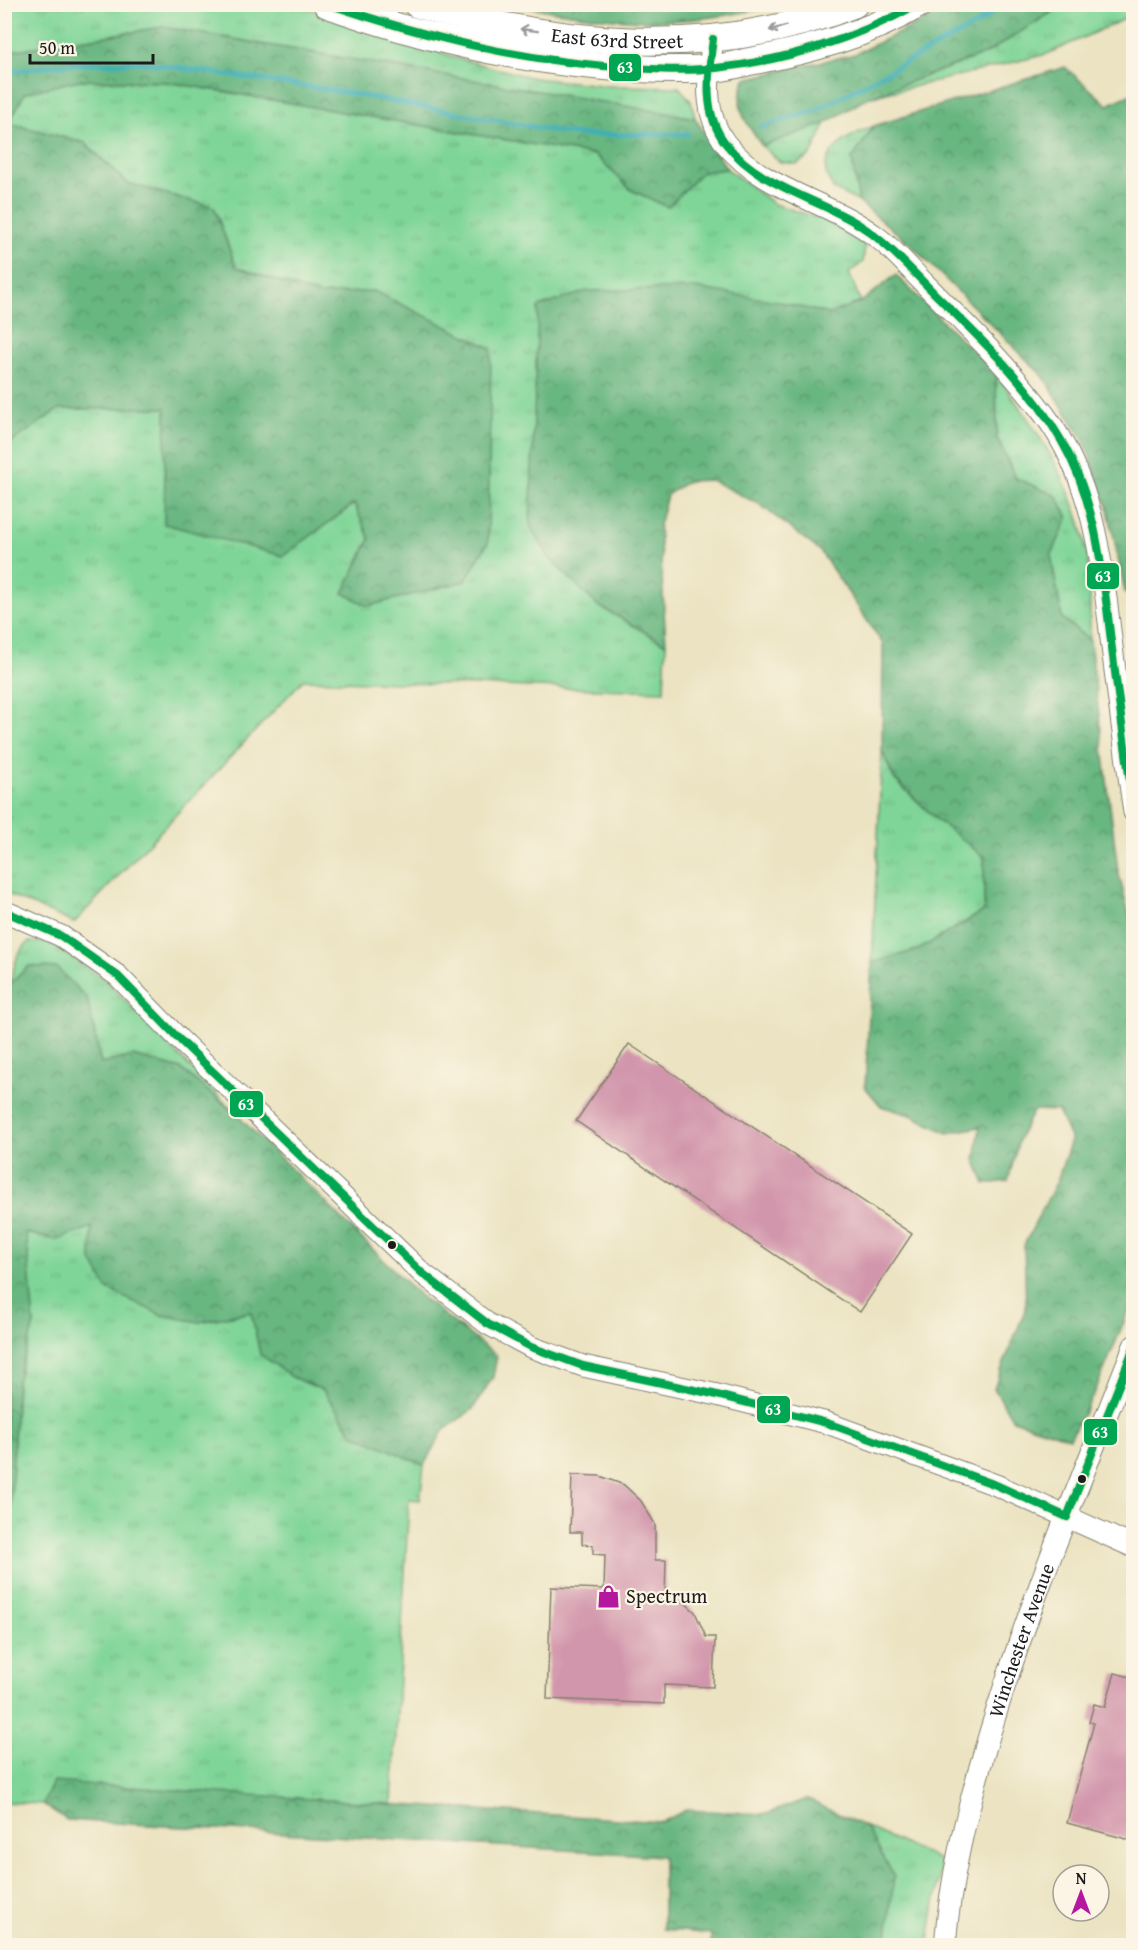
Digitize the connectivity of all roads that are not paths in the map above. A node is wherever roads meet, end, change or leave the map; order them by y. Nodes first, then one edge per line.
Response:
1 (327, 4) edge
2 (417, 4) edge
3 (854, 4) edge
4 (919, 4) edge
5 (713, 39) junction
6 (709, 69) junction
7 (1134, 812) edge
8 (5, 915) edge
9 (1134, 1346) edge
10 (1067, 1517) junction
11 (1134, 1548) edge
12 (945, 1946) edge

1 - 6 main road, East 63rd Street
5 -> 2 main road, East 63rd Street
3 -> 5 main road, East 63rd Street
4 - 6 main road, East 63rd Street
5 - 6 street
6 - 7 street
8 - 10 street
9 - 10 street, Winchester Avenue
10 - 11 street
10 - 12 street, Winchester Avenue

